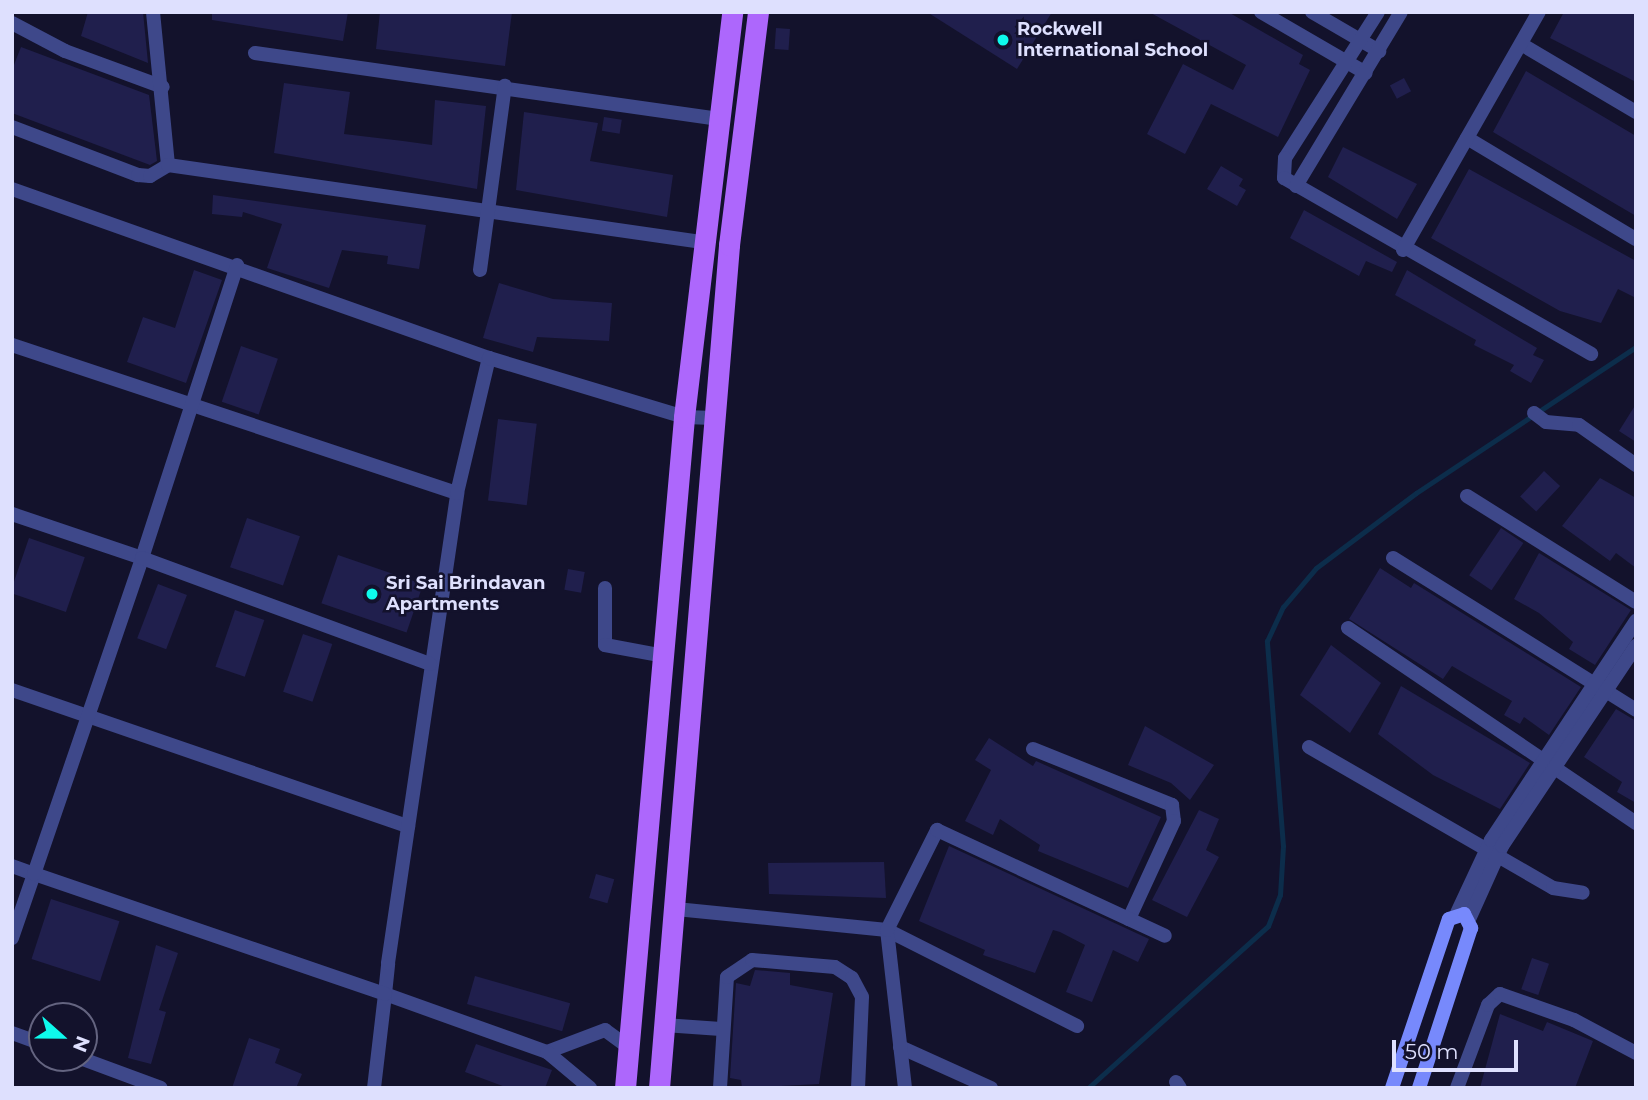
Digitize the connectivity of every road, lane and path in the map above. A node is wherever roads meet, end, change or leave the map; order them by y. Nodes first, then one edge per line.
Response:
1 (153, 12) edge
2 (732, 12) edge
3 (758, 12) edge
4 (1261, 12) edge
5 (1312, 12) edge
6 (1378, 12) edge
7 (1401, 12) edge
8 (1539, 12) edge
9 (12, 23) edge
10 (1361, 40) junction
11 (1521, 44) junction
12 (1379, 51) junction
13 (255, 53) dead end
14 (1348, 62) junction
15 (1366, 73) junction
16 (505, 86) junction
17 (163, 87) junction
18 (1636, 112) edge
19 (716, 119) junction
20 (12, 127) edge
21 (1467, 138) junction
22 (168, 165) junction
23 (1296, 186) junction
24 (12, 189) edge
25 (488, 209) junction
26 (1636, 239) edge
27 (702, 242) junction
28 (1404, 250) junction
29 (237, 265) junction
30 (480, 270) dead end
31 (12, 345) edge
32 (1591, 354) dead end
33 (489, 358) junction
34 (192, 404) junction
35 (1537, 416) dead end
36 (684, 417) junction
37 (715, 418) junction
38 (1636, 465) edge
39 (457, 494) junction
40 (1468, 496) dead end
41 (12, 514) edge
42 (142, 558) junction
43 (1393, 558) dead end
44 (605, 588) dead end
45 (1636, 603) edge
46 (1636, 621) edge
47 (1348, 628) dead end
48 (1636, 646) edge
49 (665, 656) junction
50 (430, 664) junction
51 (662, 685) junction
52 (1600, 685) junction
53 (692, 687) junction
54 (12, 690) edge
55 (1636, 710) edge
56 (86, 717) junction
57 (1309, 747) dead end
58 (1033, 749) dead end
59 (1548, 764) junction
60 (1636, 823) edge
61 (408, 826) junction
62 (1492, 852) junction
63 (12, 866) edge
64 (34, 874) junction
65 (1583, 893) dead end
66 (676, 909) junction
67 (1464, 915) junction
68 (1129, 919) junction
69 (887, 930) junction
70 (1165, 936) dead end
71 (12, 938) edge
72 (385, 994) junction
73 (664, 1025) junction
74 (1077, 1026) dead end
75 (1413, 1026) junction
76 (721, 1029) junction
77 (1438, 1034) junction
78 (900, 1046) junction
79 (631, 1049) junction
80 (547, 1052) junction
81 (1636, 1053) edge
82 (98, 1065) edge
83 (161, 1088) edge
84 (374, 1088) edge
85 (590, 1088) edge
86 (625, 1088) edge
87 (659, 1088) edge
88 (720, 1088) edge
89 (858, 1088) edge
90 (905, 1088) edge
91 (991, 1088) edge
92 (1392, 1088) edge
93 (1419, 1088) edge
94 (1457, 1088) edge

1 - 17 street
2 - 19 main road
3 - 37 main road
4 - 14 street
5 - 10 street
6 - 10 street
7 - 12 street
8 - 11 street
9 - 17 street
10 - 12 street
10 - 14 street
11 - 18 street
11 - 21 street
12 - 15 street
13 - 16 street
14 - 15 street
14 - 23 street
15 - 23 street
16 - 19 street
16 - 25 street
17 - 22 street
19 - 27 main road
20 - 22 street
21 - 26 street
21 - 28 street
22 - 25 street
23 - 28 street
24 - 29 street
25 - 27 street
25 - 30 street
27 - 36 main road
28 - 32 street
29 - 33 street
29 - 34 street
31 - 34 street
33 - 36 street
33 - 39 street
34 - 39 street
34 - 42 street
35 - 38 street
36 - 37 street
36 - 49 main road
37 - 53 main road
39 - 50 street
40 - 45 street
41 - 42 street
42 - 50 street
42 - 56 street
43 - 52 street
44 - 49 street
46 - 52 street
47 - 59 street
48 - 52 street
49 - 51 main road
50 - 61 street
51 - 53 main road
51 - 79 main road
52 - 55 street
52 - 59 street
53 - 66 main road
54 - 56 street
56 - 61 street
56 - 64 street
57 - 62 street
58 - 68 street
59 - 60 street
59 - 62 street
61 - 72 street
62 - 65 street
62 - 67 street
63 - 64 street
64 - 71 street
64 - 72 street
66 - 69 street
66 - 73 main road
67 - 75 street
67 - 77 street
68 - 69 street
68 - 70 street
69 - 74 street
69 - 78 street
72 - 80 street
72 - 84 street
73 - 76 street
73 - 87 main road
75 - 77 street
75 - 92 street
76 - 88 street
76 - 89 street
77 - 93 street
78 - 90 street
78 - 91 street
79 - 80 street
79 - 86 main road
80 - 85 street
81 - 94 street
82 - 83 street

